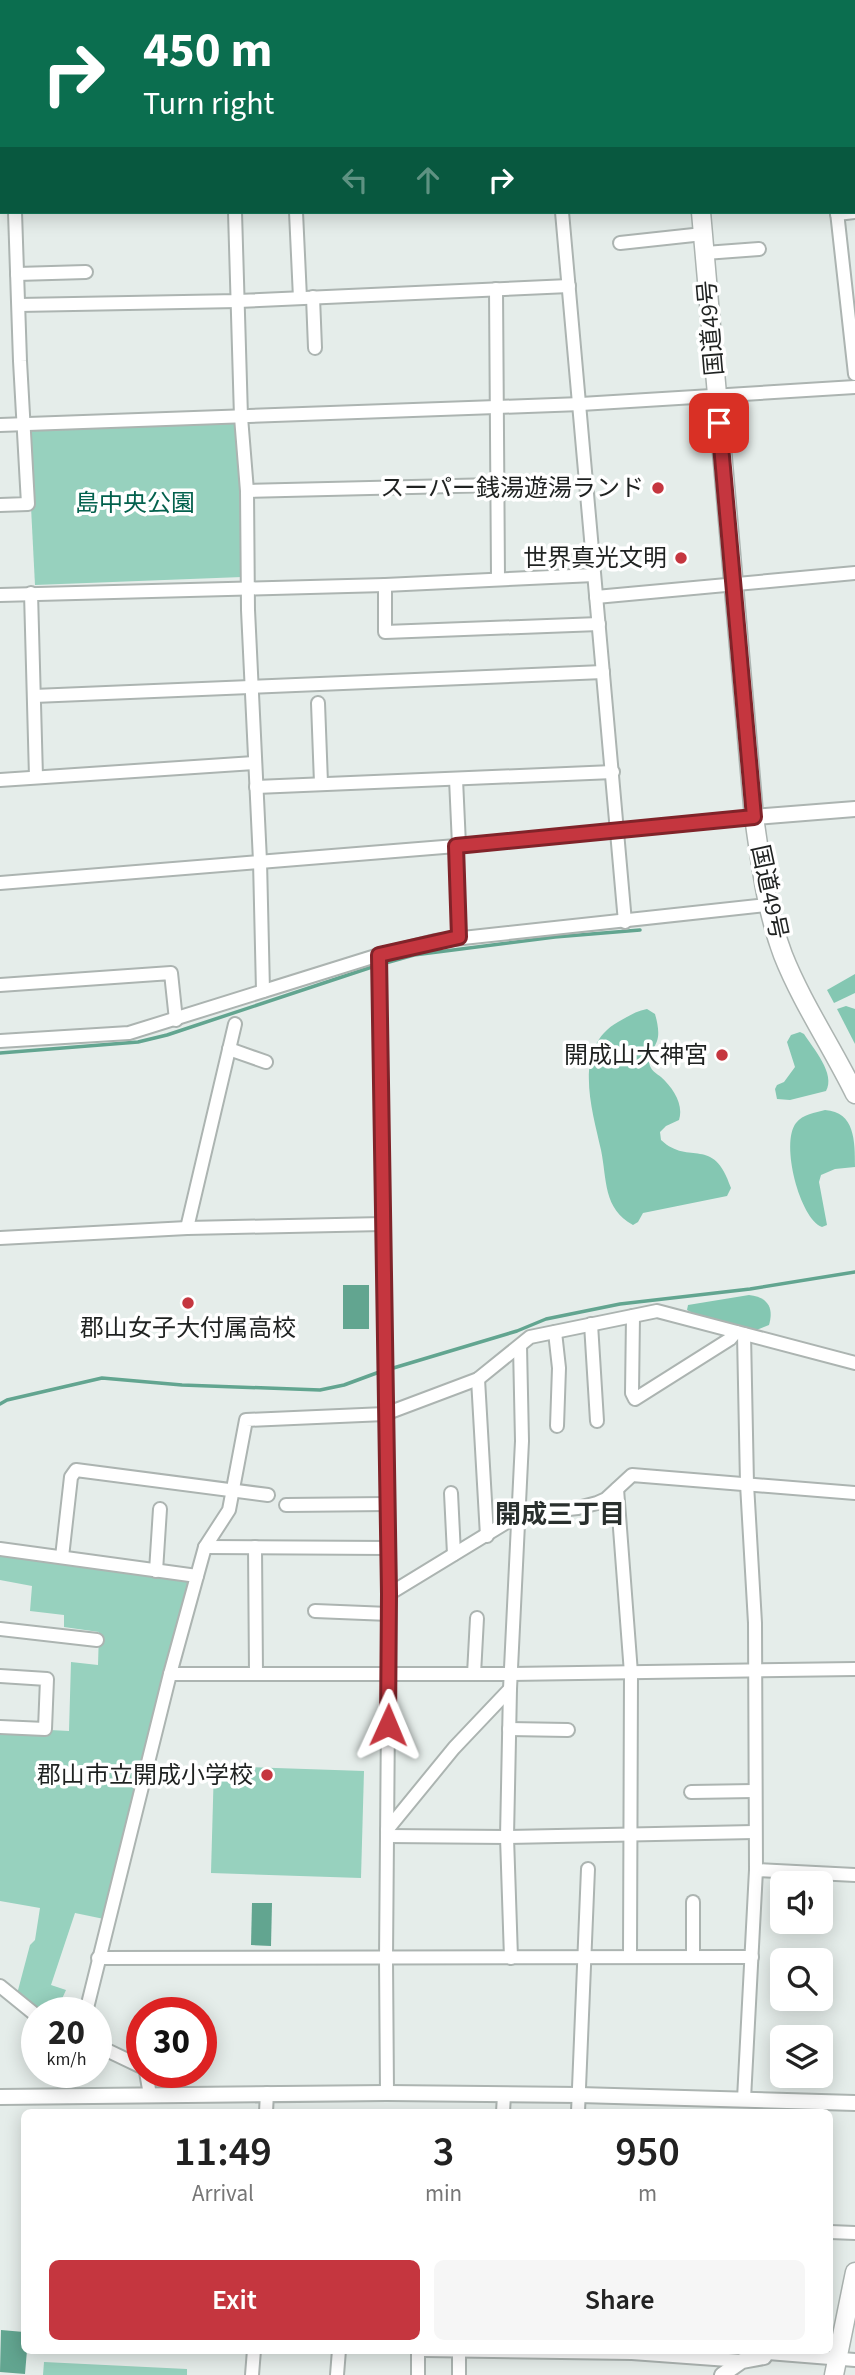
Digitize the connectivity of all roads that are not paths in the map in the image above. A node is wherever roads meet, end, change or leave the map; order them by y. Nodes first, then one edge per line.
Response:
1 (15, 214) edge
2 (235, 214) edge
3 (296, 214) edge
4 (562, 214) edge
5 (701, 214) edge
6 (837, 214) edge
7 (703, 234) junction
8 (620, 243) dead end
9 (759, 249) dead end
10 (705, 253) junction
11 (86, 272) dead end
12 (18, 274) junction
13 (569, 286) junction
14 (496, 289) junction
15 (306, 298) junction
16 (238, 301) junction
17 (19, 305) junction
18 (852, 324) edge
19 (316, 348) dead end
20 (855, 374) edge
21 (855, 387) edge
22 (716, 396) junction
23 (581, 404) junction
24 (496, 407) junction
25 (241, 417) junction
26 (0, 425) edge
27 (24, 425) junction
28 (496, 485) junction
29 (247, 491) junction
30 (0, 505) edge
31 (855, 573) edge
32 (594, 575) junction
33 (498, 578) junction
34 (735, 584) junction
35 (384, 585) junction
36 (247, 587) junction
37 (31, 593) junction
38 (0, 594) edge
39 (596, 597) junction
40 (599, 624) junction
41 (603, 672) junction
42 (252, 688) junction
43 (34, 696) junction
44 (318, 703) dead end
45 (254, 763) junction
46 (613, 772) junction
47 (36, 777) junction
48 (456, 779) junction
49 (0, 780) edge
50 (321, 783) junction
51 (256, 787) junction
52 (855, 809) edge
53 (754, 817) junction
54 (619, 831) junction
55 (457, 845) junction
56 (260, 861) junction
57 (0, 883) edge
58 (767, 905) junction
59 (625, 922) junction
60 (459, 937) junction
61 (379, 955) junction
62 (0, 985) edge
63 (263, 991) junction
64 (176, 1020) junction
65 (235, 1024) dead end
66 (0, 1041) edge
67 (229, 1049) junction
68 (266, 1062) dead end
69 (855, 1094) edge
70 (383, 1224) junction
71 (187, 1228) junction
72 (0, 1238) edge
73 (632, 1316) junction
74 (591, 1324) junction
75 (555, 1332) junction
76 (740, 1333) junction
77 (520, 1346) junction
78 (855, 1363) edge
79 (478, 1379) junction
80 (385, 1414) junction
81 (597, 1421) dead end
82 (557, 1426) dead end
83 (747, 1483) junction
84 (234, 1489) junction
85 (617, 1489) junction
86 (451, 1493) dead end
87 (855, 1493) edge
88 (268, 1495) dead end
89 (387, 1504) junction
90 (286, 1505) dead end
91 (160, 1509) dead end
92 (520, 1514) junction
93 (172, 1532) dead end
94 (487, 1536) junction
95 (158, 1540) junction
96 (205, 1547) junction
97 (255, 1547) junction
98 (388, 1548) junction
99 (0, 1549) edge
100 (454, 1554) junction
101 (62, 1557) junction
102 (156, 1571) junction
103 (197, 1576) junction
104 (389, 1594) junction
105 (315, 1611) dead end
106 (389, 1614) junction
107 (477, 1618) dead end
108 (0, 1629) edge
109 (97, 1640) dead end
110 (855, 1669) edge
111 (754, 1670) junction
112 (389, 1673) junction
113 (631, 1673) junction
114 (170, 1674) junction
115 (256, 1674) junction
116 (474, 1674) junction
117 (511, 1674) junction
118 (0, 1676) edge
119 (510, 1689) junction
120 (0, 1727) edge
121 (509, 1729) junction
122 (568, 1730) dead end
123 (754, 1791) junction
124 (691, 1792) dead end
125 (754, 1832) junction
126 (387, 1833) junction
127 (629, 1835) junction
128 (506, 1837) junction
129 (588, 1869) dead end
130 (756, 1870) junction
131 (855, 1875) edge
132 (693, 1902) dead end
133 (630, 1957) junction
134 (693, 1957) junction
135 (751, 1957) junction
136 (98, 1958) junction
137 (511, 1958) junction
138 (584, 1958) junction
139 (386, 1959) junction
140 (0, 1986) edge
141 (89, 1997) edge
142 (21, 2003) edge
143 (149, 2088) edge
144 (267, 2093) junction
145 (387, 2093) junction
146 (150, 2095) junction
147 (504, 2095) junction
148 (579, 2095) junction
149 (0, 2097) edge
150 (744, 2099) junction
151 (855, 2103) edge
152 (786, 2107) edge
153 (266, 2109) edge
154 (503, 2109) edge
155 (578, 2109) edge
156 (833, 2232) edge
157 (855, 2233) edge
158 (855, 2272) edge
159 (254, 2354) edge
160 (339, 2354) edge
161 (418, 2354) edge
162 (459, 2354) edge
163 (656, 2354) edge
164 (766, 2354) edge
165 (779, 2354) edge
166 (742, 2361) junction
167 (842, 2365) edge
168 (253, 2375) edge
169 (338, 2375) edge
170 (418, 2375) edge
171 (458, 2375) edge
172 (722, 2375) edge

1 - 12 street
2 - 16 street
3 - 15 street
4 - 13 street
5 - 7 highway, 国道49号
6 - 18 street
7 - 8 street
7 - 10 highway, 国道49号
9 - 10 street
10 - 22 highway, 国道49号
11 - 12 street
12 - 17 street
13 - 14 street
13 - 23 street
14 - 15 street
14 - 24 street
15 - 16 street
15 - 19 street
16 - 17 street
16 - 25 street
17 - 27 street
18 - 20 street
21 - 22 street
22 - 23 street
22 - 34 highway, 国道49号
23 - 24 street
23 - 32 street
24 - 25 street
24 - 28 street
25 - 27 street
25 - 29 street
26 - 27 street
27 - 30 street
28 - 29 street
28 - 33 street
29 - 36 street
31 - 34 street
32 - 33 street
32 - 39 street
33 - 35 street
34 - 39 street
34 - 53 highway, 国道49号
35 - 36 street
35 - 40 street
36 - 37 street
36 - 42 street
37 - 38 street
37 - 43 street
39 - 40 street
40 - 41 street
41 - 42 street
41 - 46 street
42 - 43 street
42 - 45 street
43 - 47 street
44 - 50 street
45 - 47 street
45 - 51 street
46 - 48 street
46 - 54 street
47 - 49 street
48 - 50 street
48 - 55 street
50 - 51 street
51 - 56 street
52 - 53 main road
53 - 54 street
53 - 58 highway, 国道49号
54 - 55 street
54 - 59 street
55 - 56 street
55 - 60 street
56 - 57 street
56 - 63 street
58 - 59 street
58 - 69 highway, 国道49号
59 - 60 street
60 - 61 street
61 - 63 street
61 - 70 street
62 - 64 street
63 - 64 street
64 - 66 street
65 - 67 street
67 - 68 street
67 - 71 street
70 - 71 street
70 - 80 street
71 - 72 street
73 - 74 street
73 - 76 street
73 - 76 street
74 - 75 street
74 - 81 street
75 - 77 street
75 - 82 street
76 - 78 street
76 - 83 street
77 - 79 street
77 - 92 street
79 - 80 street
79 - 94 street
80 - 84 street
80 - 89 street
83 - 85 street
83 - 87 street
83 - 111 street
84 - 88 street
84 - 96 street
84 - 101 street
85 - 92 street
85 - 113 street
86 - 100 street
89 - 90 street
89 - 98 street
91 - 95 street
92 - 94 street
92 - 117 street
93 - 95 street
94 - 100 street
95 - 102 street
96 - 97 street
96 - 103 street
97 - 98 street
97 - 115 street
98 - 104 street
99 - 101 street
100 - 104 street
101 - 102 street
102 - 103 street
103 - 114 street
104 - 106 street
105 - 106 street
106 - 112 street
107 - 116 street
108 - 109 street
110 - 111 street
111 - 113 street
111 - 123 street
112 - 115 street
112 - 116 street
112 - 126 street
113 - 117 street
113 - 127 street
114 - 115 street
114 - 136 street
116 - 117 street
117 - 119 street
118 - 120 street
119 - 121 street
119 - 126 street
121 - 122 street
121 - 128 street
123 - 124 street
123 - 125 street
125 - 127 street
125 - 130 street
126 - 128 street
126 - 139 street
127 - 128 street
127 - 133 street
128 - 137 street
129 - 138 street
130 - 131 street
130 - 135 street
132 - 134 street
133 - 134 street
133 - 138 street
134 - 135 street
135 - 150 street
136 - 139 street
136 - 141 street
137 - 138 street
137 - 139 street
138 - 148 street
139 - 145 street
140 - 142 street
143 - 146 street
144 - 145 main road
144 - 146 main road
144 - 153 street
145 - 147 main road
146 - 149 main road
147 - 148 main road
147 - 154 street
148 - 150 main road
148 - 155 street
150 - 152 main road
151 - 152 main road
156 - 157 street
158 - 167 highway
159 - 168 street
160 - 169 street
161 - 170 street
162 - 171 street
163 - 166 street
164 - 166 main road
165 - 167 street
166 - 172 main road

